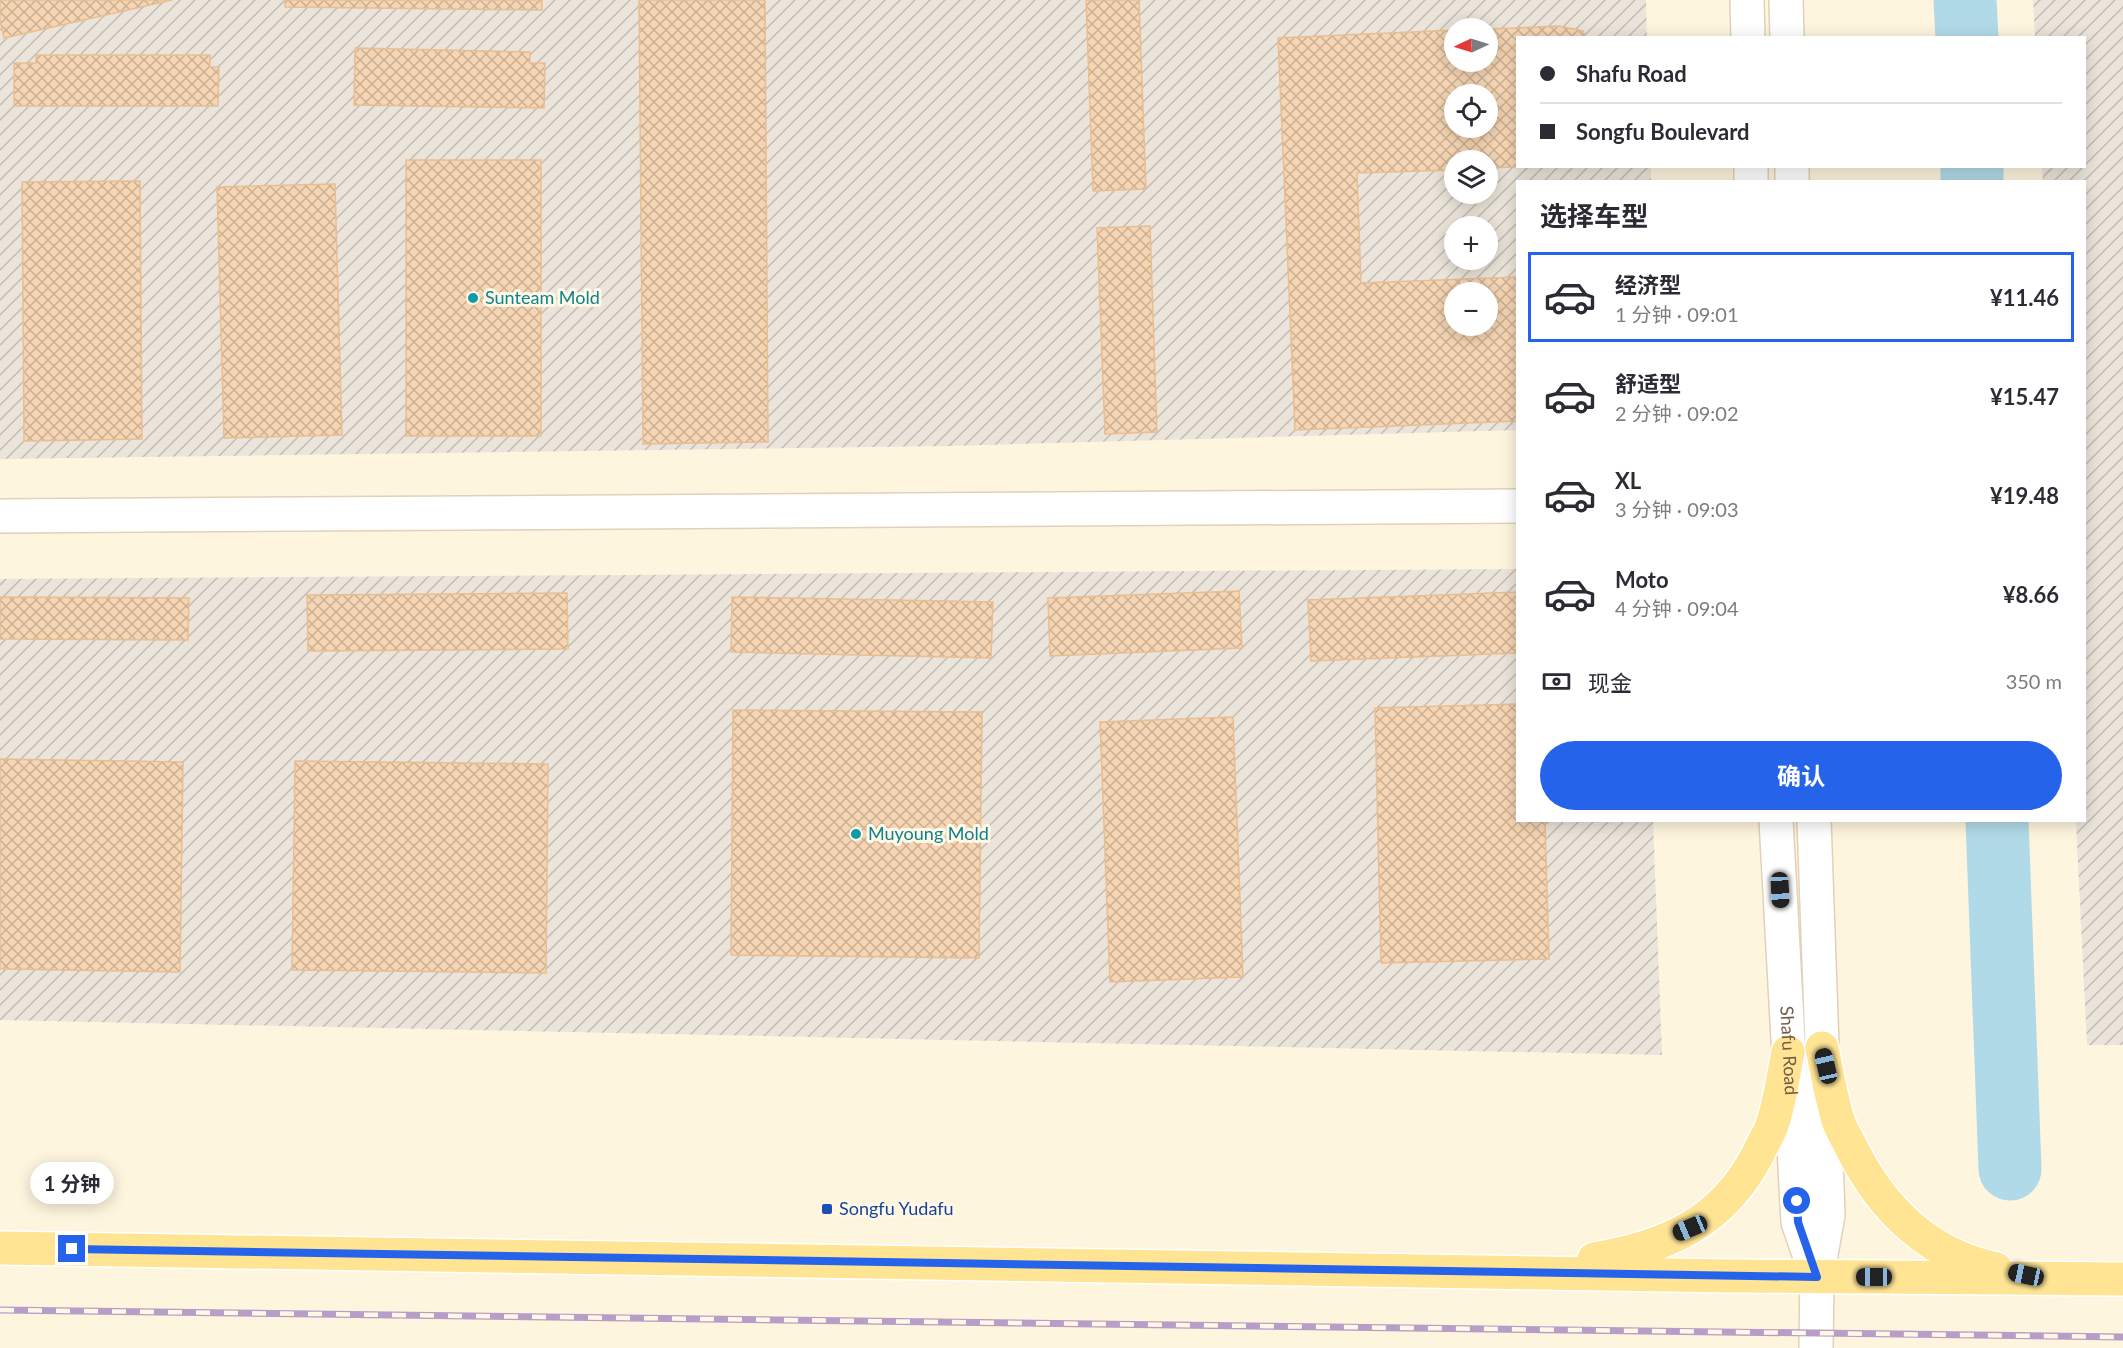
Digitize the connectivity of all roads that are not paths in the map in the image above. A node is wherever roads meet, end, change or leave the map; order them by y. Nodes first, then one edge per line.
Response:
1 (1747, 0) edge
2 (1786, 0) edge
3 (1748, 36) edge
4 (1787, 36) edge
5 (1516, 506) edge
6 (0, 516) edge
7 (1776, 822) edge
8 (1814, 822) edge
9 (1822, 1048) junction
10 (1788, 1052) junction
11 (0, 1248) edge
12 (1509, 1272) junction
13 (1817, 1277) junction
14 (2044, 1279) junction
15 (2123, 1279) edge
16 (1816, 1348) edge

1 - 3 street
2 - 4 street
5 - 6 street
7 - 10 street, Shafu Road
8 - 9 street, Shafu Road
9 - 13 street, Shafu Road
9 - 14 main road
10 - 12 main road
10 - 13 street, Shafu Road
11 - 12 main road
12 - 13 main road
13 - 14 main road
13 - 16 street, Shafu Road
14 - 15 main road

